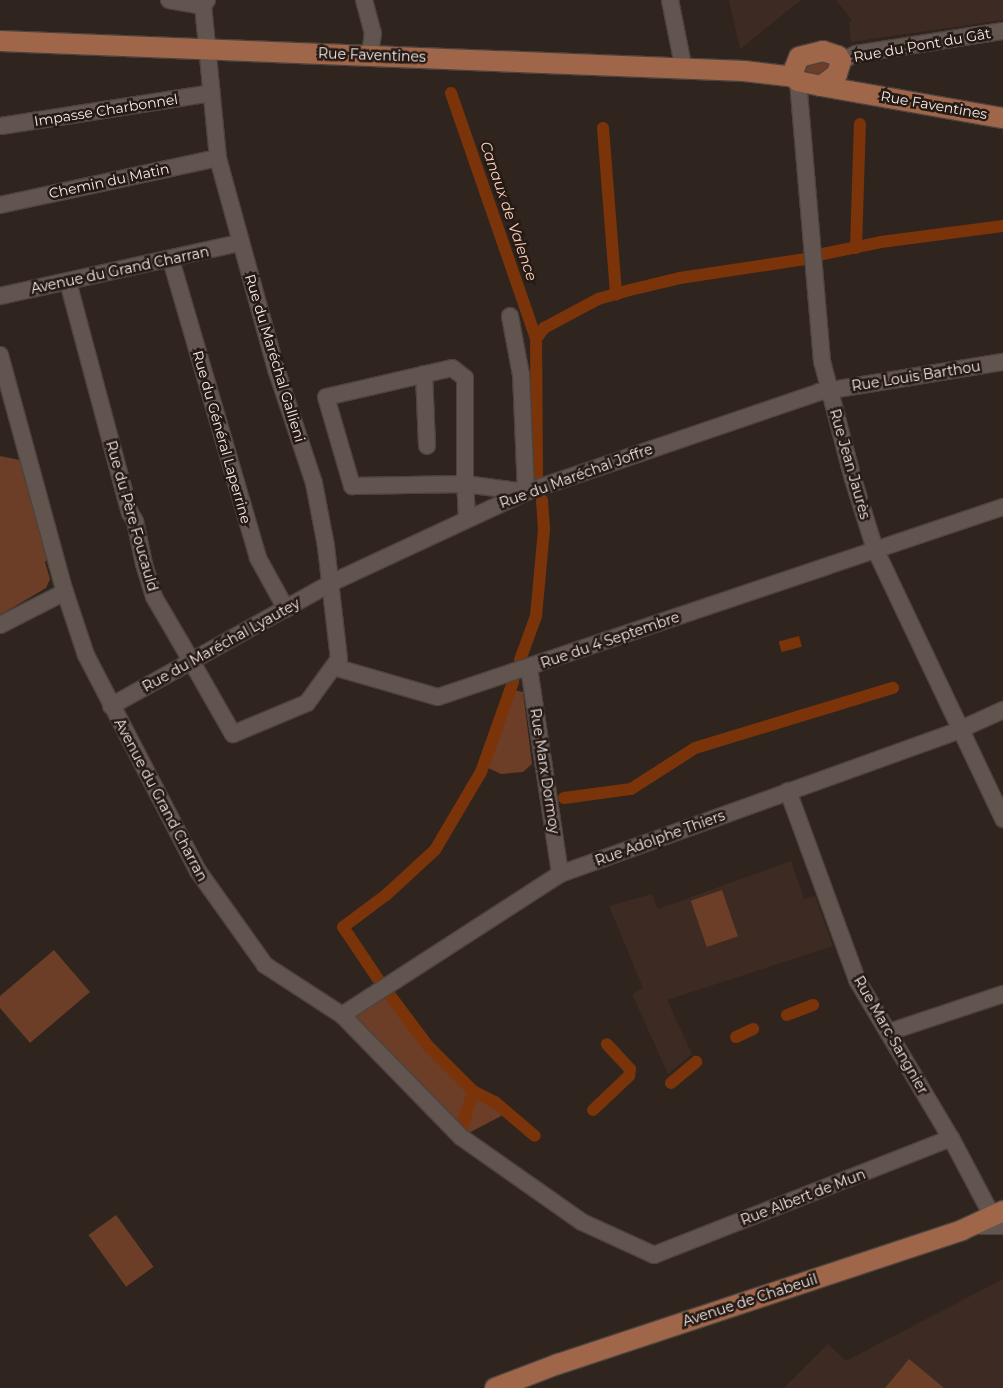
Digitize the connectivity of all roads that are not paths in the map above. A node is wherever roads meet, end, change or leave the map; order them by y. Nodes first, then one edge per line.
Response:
1 (168, 0) edge
2 (364, 0) edge
3 (670, 0) edge
4 (205, 3) edge
5 (1003, 32) edge
6 (0, 41) edge
7 (207, 49) junction
8 (370, 55) junction
9 (799, 57) junction
10 (841, 64) junction
11 (684, 70) junction
12 (744, 71) junction
13 (796, 79) junction
14 (821, 86) junction
15 (211, 93) junction
16 (866, 93) junction
17 (1003, 118) edge
18 (1, 126) edge
19 (218, 158) junction
20 (0, 205) edge
21 (240, 243) junction
22 (171, 260) junction
23 (68, 282) junction
24 (0, 296) edge
25 (510, 316) dead end
26 (0, 356) edge
27 (1003, 362) edge
28 (424, 374) junction
29 (829, 390) junction
30 (427, 446) dead end
31 (465, 484) junction
32 (526, 492) junction
33 (1003, 508) edge
34 (467, 518) junction
35 (875, 549) junction
36 (331, 583) junction
37 (65, 592) junction
38 (286, 609) junction
39 (0, 625) edge
40 (193, 661) junction
41 (334, 667) junction
42 (529, 668) junction
43 (111, 706) junction
44 (1003, 710) edge
45 (959, 730) junction
46 (788, 791) junction
47 (998, 798) edge
48 (1003, 819) edge
49 (560, 874) junction
50 (1003, 994) edge
51 (342, 1015) junction
52 (889, 1032) junction
53 (951, 1138) junction
54 (999, 1217) edge
55 (654, 1254) joint
56 (495, 1388) edge

1 - 4 street
2 - 8 street
3 - 11 street
4 - 7 street, Rue du Maréchal Gallieni
5 - 10 street, Rue du Pont du Gât
6 - 7 main road, Rue Faventines
7 - 8 main road, Rue Faventines
7 - 15 street, Rue du Maréchal Gallieni
8 - 11 main road, Rue Faventines
9 - 10 main road, Rue Faventines
9 - 12 main road, Rue Faventines
9 - 13 main road
10 - 14 main road
10 - 16 main road, Rue Faventines
11 - 12 main road, Rue Faventines
12 - 13 main road, Rue Faventines
13 - 14 main road, Rue Faventines
13 - 29 street, Rue Jean Jaurès
14 - 16 main road, Rue Faventines
15 - 18 street, Impasse Charbonnel
15 - 19 street, Rue du Maréchal Gallieni
16 - 17 main road, Rue Faventines
19 - 20 street, Chemin du Matin
19 - 21 street, Rue du Maréchal Gallieni
21 - 22 street, Avenue du Grand Charran
21 - 36 street, Rue du Maréchal Gallieni
22 - 23 street, Avenue du Grand Charran
22 - 38 street, Rue du Général Laperrine
23 - 24 street, Avenue du Grand Charran
23 - 40 street, Rue du Père Foucauld
25 - 32 street
26 - 37 street, Avenue du Grand Charran
27 - 29 street, Rue Louis Barthou
28 - 30 street
28 - 31 street
28 - 31 street
29 - 32 street, Rue du Maréchal Joffre
29 - 35 street, Rue Jean Jaurès
31 - 32 street
31 - 34 street
32 - 34 street, Rue du Maréchal Joffre
33 - 35 street, Rue du 4 Septembre
34 - 36 street, Rue du Maréchal Joffre
35 - 42 street, Rue du 4 Septembre
35 - 45 street, Rue Jean Jaurès
36 - 38 street, Rue du Maréchal Lyautey
36 - 41 street, Rue du Maréchal Gallieni
37 - 39 street
37 - 43 street, Avenue du Grand Charran
38 - 40 street, Rue du Maréchal Lyautey
40 - 41 street, Rue du Père Foucauld
40 - 43 street, Rue du Maréchal Lyautey
41 - 42 street, Rue du 4 Septembre
42 - 49 street, Rue Marx Dormoy
43 - 51 street, Avenue du Grand Charran
44 - 45 street, Rue Adolphe Thiers
45 - 46 street, Rue Adolphe Thiers
45 - 47 street, Rue Jean Jaurès
46 - 49 street, Rue Adolphe Thiers
46 - 52 street, Rue Marc Sangnier
47 - 48 street, Rue Jean Jaurès
49 - 51 street, Rue Adolphe Thiers
50 - 52 street
51 - 55 street, Avenue du Grand Charran
52 - 53 street, Rue Marc Sangnier
53 - 54 street, Rue Marc Sangnier
53 - 55 street, Rue Albert de Mun
54 - 56 main road, Avenue de Chabeuil

